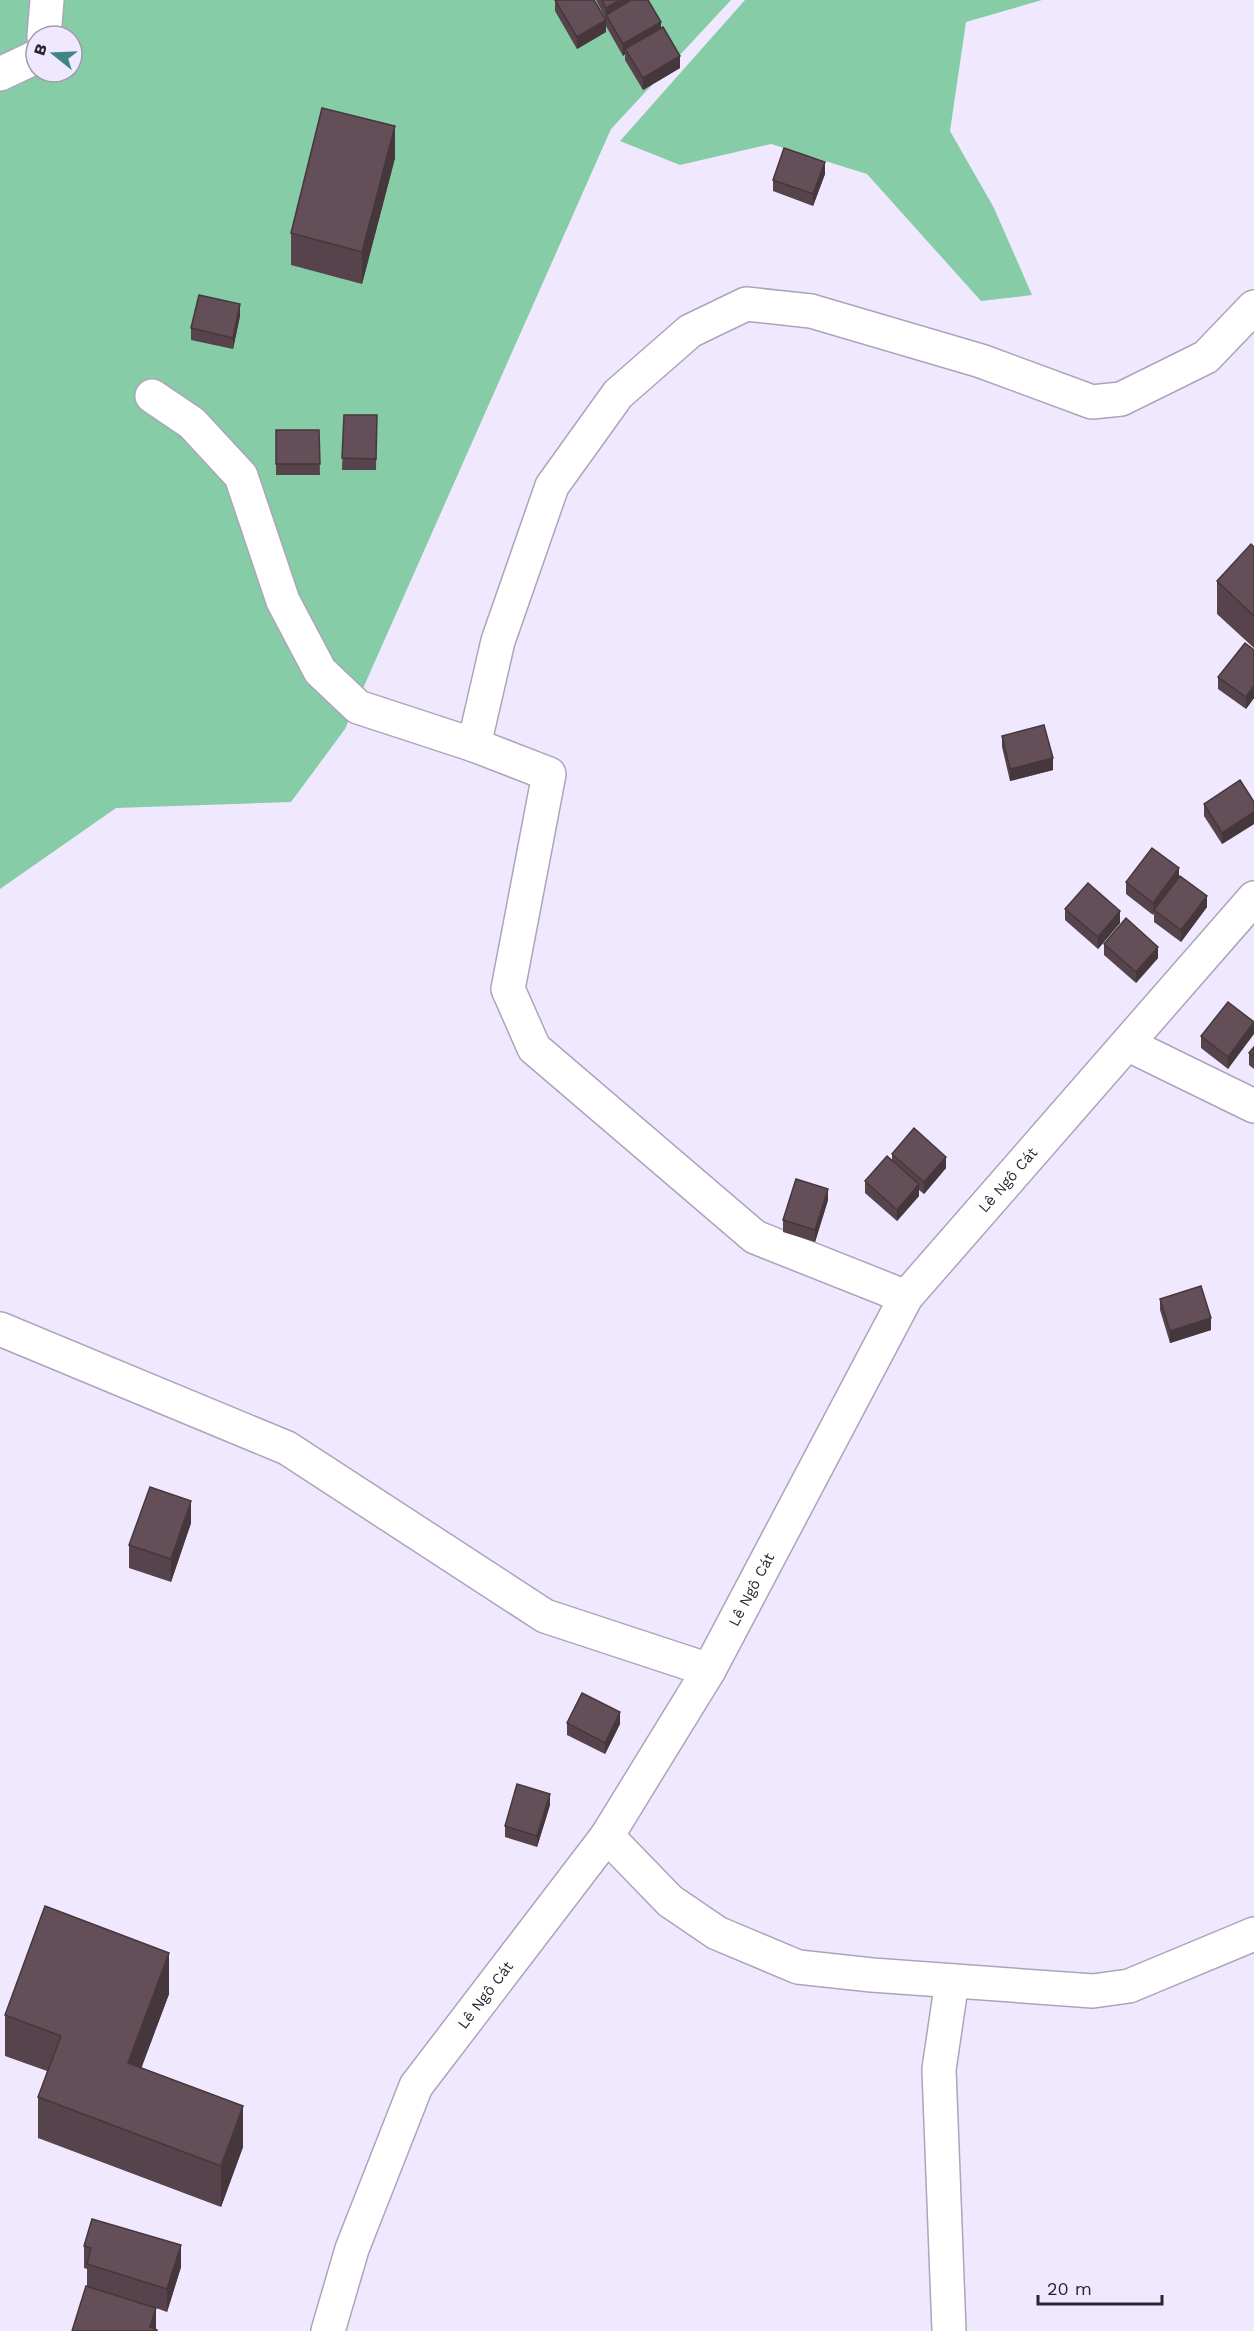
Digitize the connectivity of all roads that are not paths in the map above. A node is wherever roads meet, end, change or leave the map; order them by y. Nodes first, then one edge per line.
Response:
1 (47, 0) edge
2 (45, 24) edge
3 (24, 63) edge
4 (0, 74) edge
5 (1254, 307) edge
6 (152, 396) dead end
7 (474, 745) junction
8 (1254, 898) edge
9 (1127, 1044) junction
10 (1254, 1107) edge
11 (906, 1297) junction
12 (0, 1329) edge
13 (708, 1670) junction
14 (607, 1836) junction
15 (1254, 1934) edge
16 (952, 1981) junction
17 (328, 2331) edge
18 (949, 2331) edge

1 - 2 street
3 - 4 street
5 - 7 street
6 - 7 street
7 - 11 street
8 - 9 street, Lê Ngô Cát
9 - 10 street
9 - 11 street, Lê Ngô Cát
11 - 13 street, Lê Ngô Cát
12 - 13 street
13 - 14 street, Lê Ngô Cát
14 - 16 street
14 - 17 street, Lê Ngô Cát
15 - 16 street
16 - 18 street

